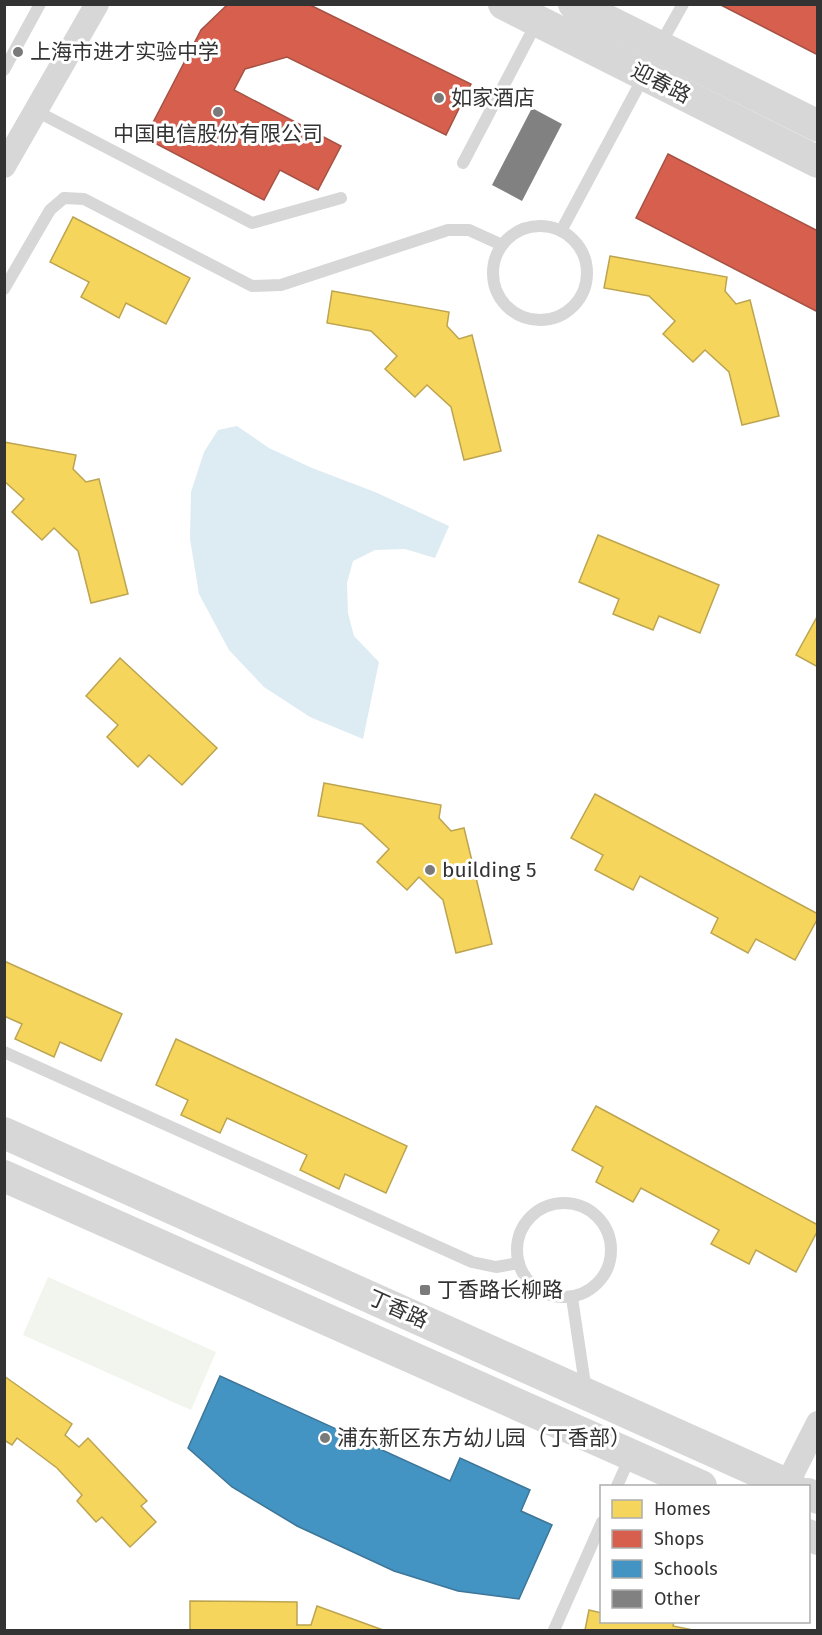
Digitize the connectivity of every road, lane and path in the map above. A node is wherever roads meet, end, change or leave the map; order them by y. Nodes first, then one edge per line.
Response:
1 (40, 4) edge
2 (97, 4) edge
3 (504, 4) edge
4 (574, 4) edge
5 (683, 4) edge
6 (538, 21) junction
7 (659, 46) junction
8 (4, 70) edge
9 (645, 75) junction
10 (36, 111) junction
11 (818, 126) edge
12 (818, 162) edge
13 (463, 163) dead end
14 (5, 164) edge
15 (341, 198) dead end
16 (561, 231) junction
17 (502, 245) junction
18 (4, 289) edge
19 (4, 1052) edge
20 (4, 1133) edge
21 (4, 1176) edge
22 (519, 1263) junction
23 (572, 1298) junction
24 (587, 1394) junction
25 (818, 1422) edge
26 (631, 1455) junction
27 (617, 1485) edge
28 (698, 1485) edge
29 (786, 1485) edge
30 (794, 1485) edge
31 (600, 1526) edge
32 (554, 1630) edge

1 - 8 lane
2 - 10 street
3 - 6 street, 迎春路
4 - 7 street, 迎春路
5 - 7 lane
6 - 9 street, 迎春路
6 - 13 lane
7 - 11 street, 迎春路
9 - 12 street, 迎春路
9 - 16 lane
10 - 14 street
10 - 15 lane
16 - 17 lane
16 - 17 lane
17 - 18 lane
19 - 22 lane
20 - 24 street, 丁香路
21 - 26 street, 丁香路
22 - 23 lane
22 - 23 lane
23 - 24 lane
24 - 29 street, 丁香路
25 - 30 street
26 - 27 lane
26 - 28 street, 丁香路
31 - 32 lane

